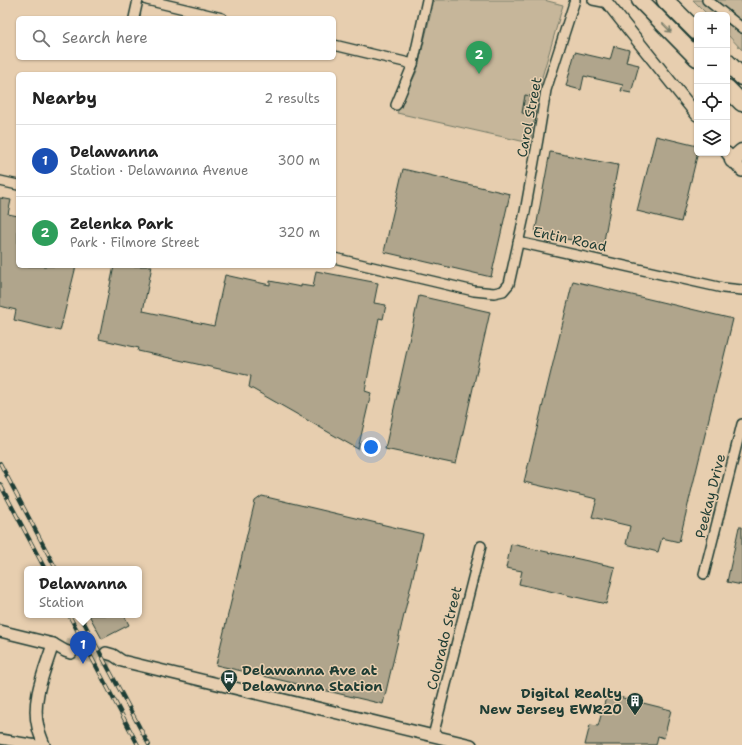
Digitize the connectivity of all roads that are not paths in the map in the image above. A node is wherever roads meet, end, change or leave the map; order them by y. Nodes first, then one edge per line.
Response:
1 (138, 0) edge
2 (147, 0) edge
3 (427, 0) edge
4 (575, 0) edge
5 (592, 0) edge
6 (640, 0) edge
7 (665, 0) edge
8 (707, 0) edge
9 (606, 2) edge
10 (722, 12) edge
11 (134, 16) edge
12 (214, 16) edge
13 (730, 18) edge
14 (742, 28) edge
15 (694, 29) edge
16 (336, 45) edge
17 (694, 55) edge
18 (413, 64) junction
19 (730, 65) edge
20 (742, 77) edge
21 (730, 91) edge
22 (742, 103) edge
23 (396, 105) dead end
24 (694, 111) edge
25 (0, 180) edge
26 (16, 184) edge
27 (518, 242) junction
28 (336, 258) edge
29 (742, 290) edge
30 (742, 424) edge
31 (481, 546) dead end
32 (704, 574) dead end
33 (0, 631) edge
34 (53, 644) junction
35 (69, 648) tunnel mouth
36 (113, 659) tunnel mouth
37 (433, 736) junction
38 (0, 739) edge
39 (37, 745) edge
40 (44, 745) edge
41 (471, 745) edge

1 - 11 street
2 - 12 street
3 - 18 street
4 - 27 street, Carol Street
5 - 9 street
6 -> 17 highway
7 - 15 highway
8 - 10 street
9 - 24 street
13 - 14 street
16 - 18 street
18 - 23 street
19 - 20 highway
21 - 22 highway
25 - 26 street
27 - 28 street, Entin Road
27 - 29 street, Entin Road
30 - 32 street, Peekay Drive
31 - 37 street, Colorado Street
33 - 34 street
34 - 35 street
34 - 40 street
36 - 37 street
37 - 41 street
38 - 39 street

